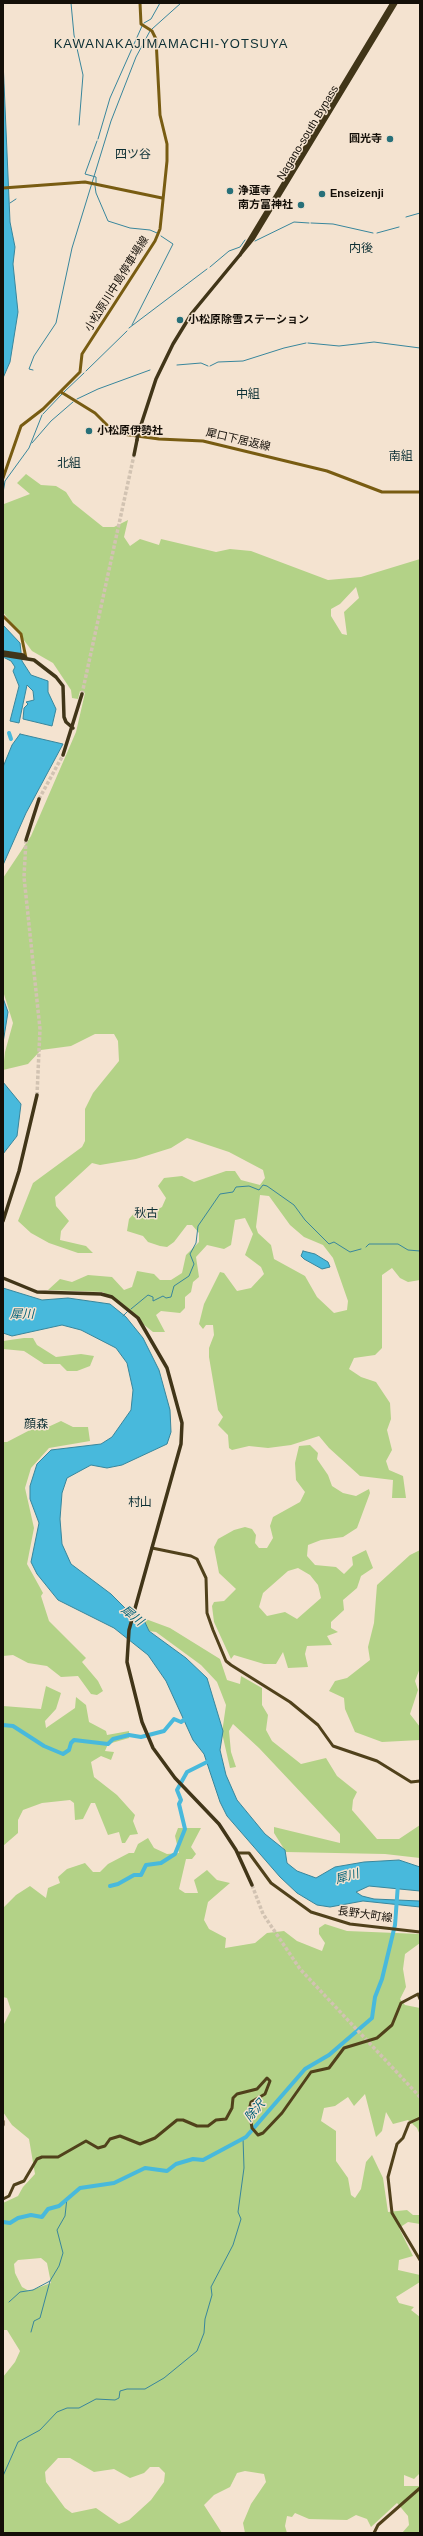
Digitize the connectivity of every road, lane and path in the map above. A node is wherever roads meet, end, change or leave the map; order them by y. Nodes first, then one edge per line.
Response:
1 (140, 3) edge
2 (392, 3) edge
3 (396, 3) edge
4 (3, 188) edge
5 (162, 198) junction
6 (230, 269) junction
7 (61, 392) junction
8 (134, 456) tunnel mouth
9 (3, 478) edge
10 (420, 492) edge
11 (3, 616) edge
12 (3, 653) edge
13 (24, 657) junction
14 (82, 694) tunnel mouth
15 (73, 728) junction
16 (63, 755) tunnel mouth
17 (39, 799) tunnel mouth
18 (26, 840) tunnel mouth
19 (37, 1095) tunnel mouth
20 (3, 1221) edge
21 (3, 1278) edge
22 (152, 1548) junction
23 (420, 1780) edge
24 (238, 1853) junction
25 (252, 1885) tunnel mouth
26 (420, 1932) edge
27 (420, 1999) edge
28 (420, 2118) edge
29 (3, 2121) edge
30 (3, 2125) edge
31 (3, 2199) edge
32 (420, 2260) edge
33 (420, 2488) edge
34 (374, 2533) edge

1 - 5 main road, 小松原川中島停車場線
2 - 6 highway, Nagano-south Bypass
3 - 6 highway, Nagano-south Bypass
4 - 5 main road
5 - 7 main road, 小松原川中島停車場線
6 - 8 highway, Nagano-south Bypass, bridge
7 - 9 main road, 小松原川中島停車場線
7 - 10 main road, 犀口下居返線
11 - 13 main road
12 - 13 highway
13 - 15 highway
14 - 15 highway
15 - 16 highway
17 - 18 highway
19 - 20 highway
21 - 22 highway
22 - 23 main road
22 - 24 highway
24 - 25 highway
24 - 26 main road, 長野大町線
27 - 31 main road
28 - 32 main road
29 - 30 main road
33 - 34 main road

